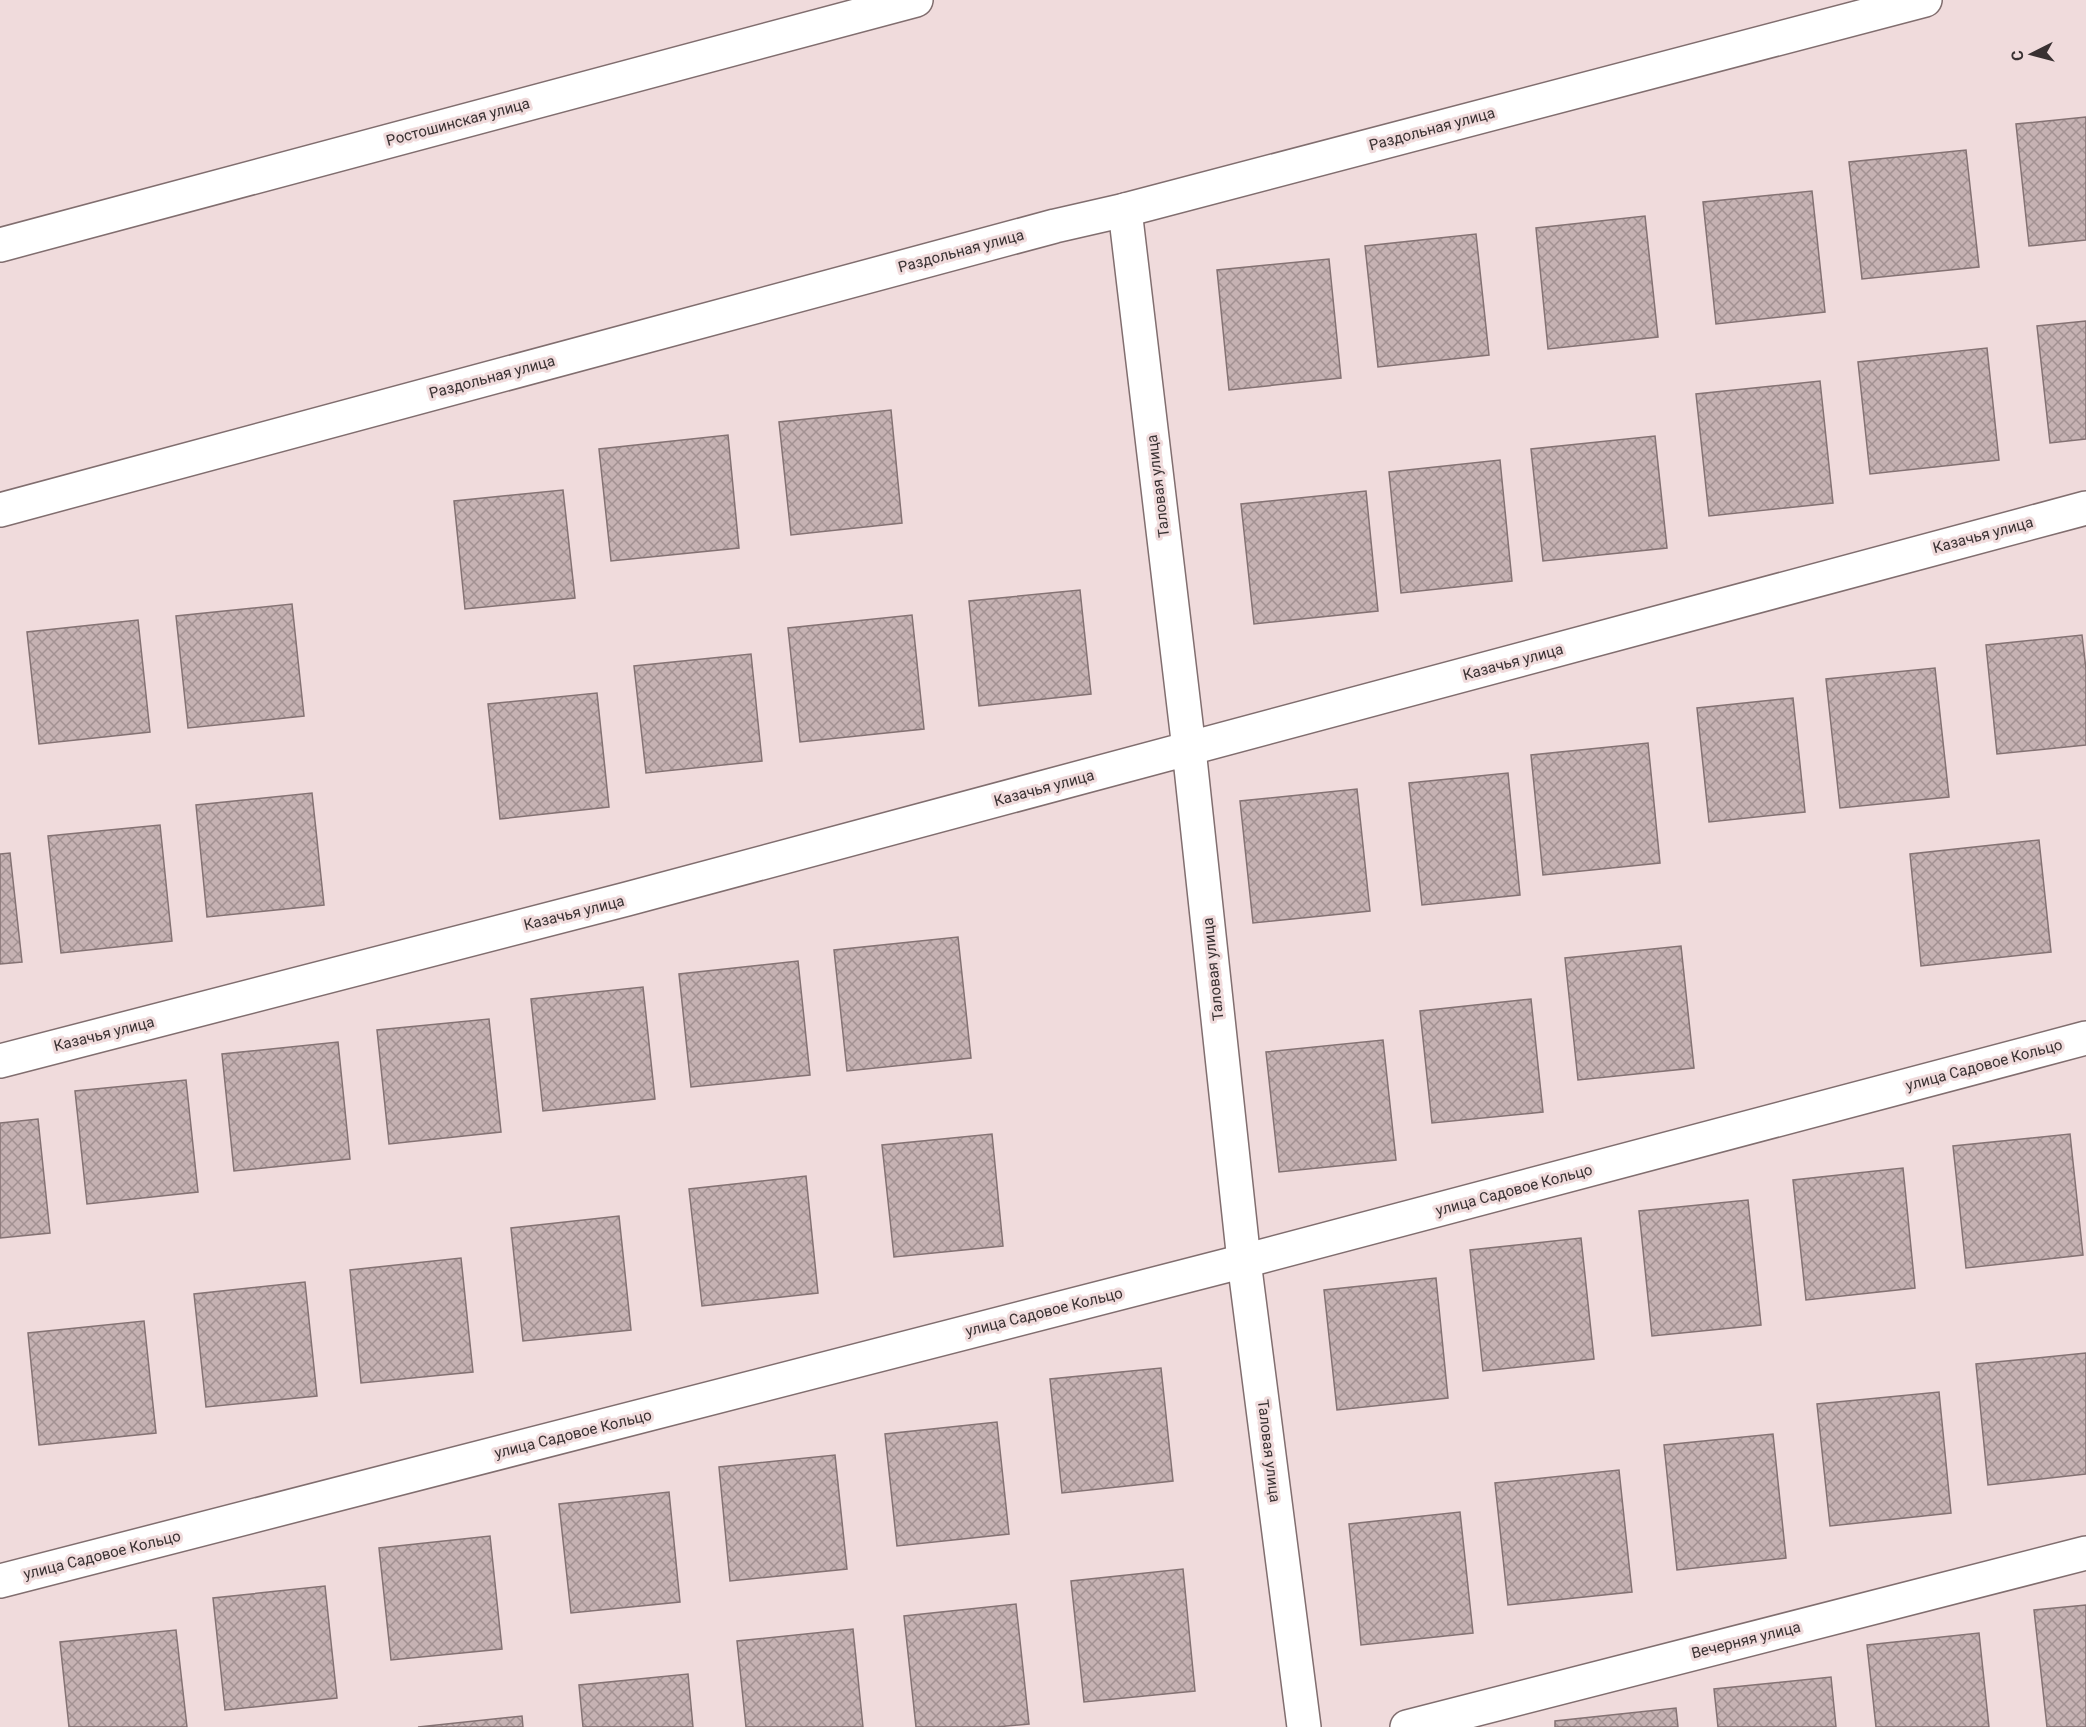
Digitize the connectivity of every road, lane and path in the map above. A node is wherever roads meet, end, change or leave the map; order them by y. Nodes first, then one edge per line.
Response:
1 (916, 0) edge
2 (1925, 0) edge
3 (1125, 210) junction
4 (0, 245) edge
5 (2086, 508) edge
6 (0, 510) edge
7 (1189, 749) junction
8 (2086, 1038) edge
9 (0, 1061) edge
10 (1244, 1261) junction
11 (2086, 1553) edge
12 (0, 1581) edge
13 (1304, 1727) edge
14 (1407, 1727) edge

1 - 4 street, Ростошинская улица
2 - 3 street, Раздольная улица
3 - 6 street, Раздольная улица
3 - 7 street, Таловая улица
5 - 7 street, Казачья улица
7 - 9 street, Казачья улица
7 - 10 street, Таловая улица
8 - 10 street, улица Садовое Кольцо
10 - 12 street, улица Садовое Кольцо
10 - 13 street, Таловая улица
11 - 14 street, Вечерняя улица

